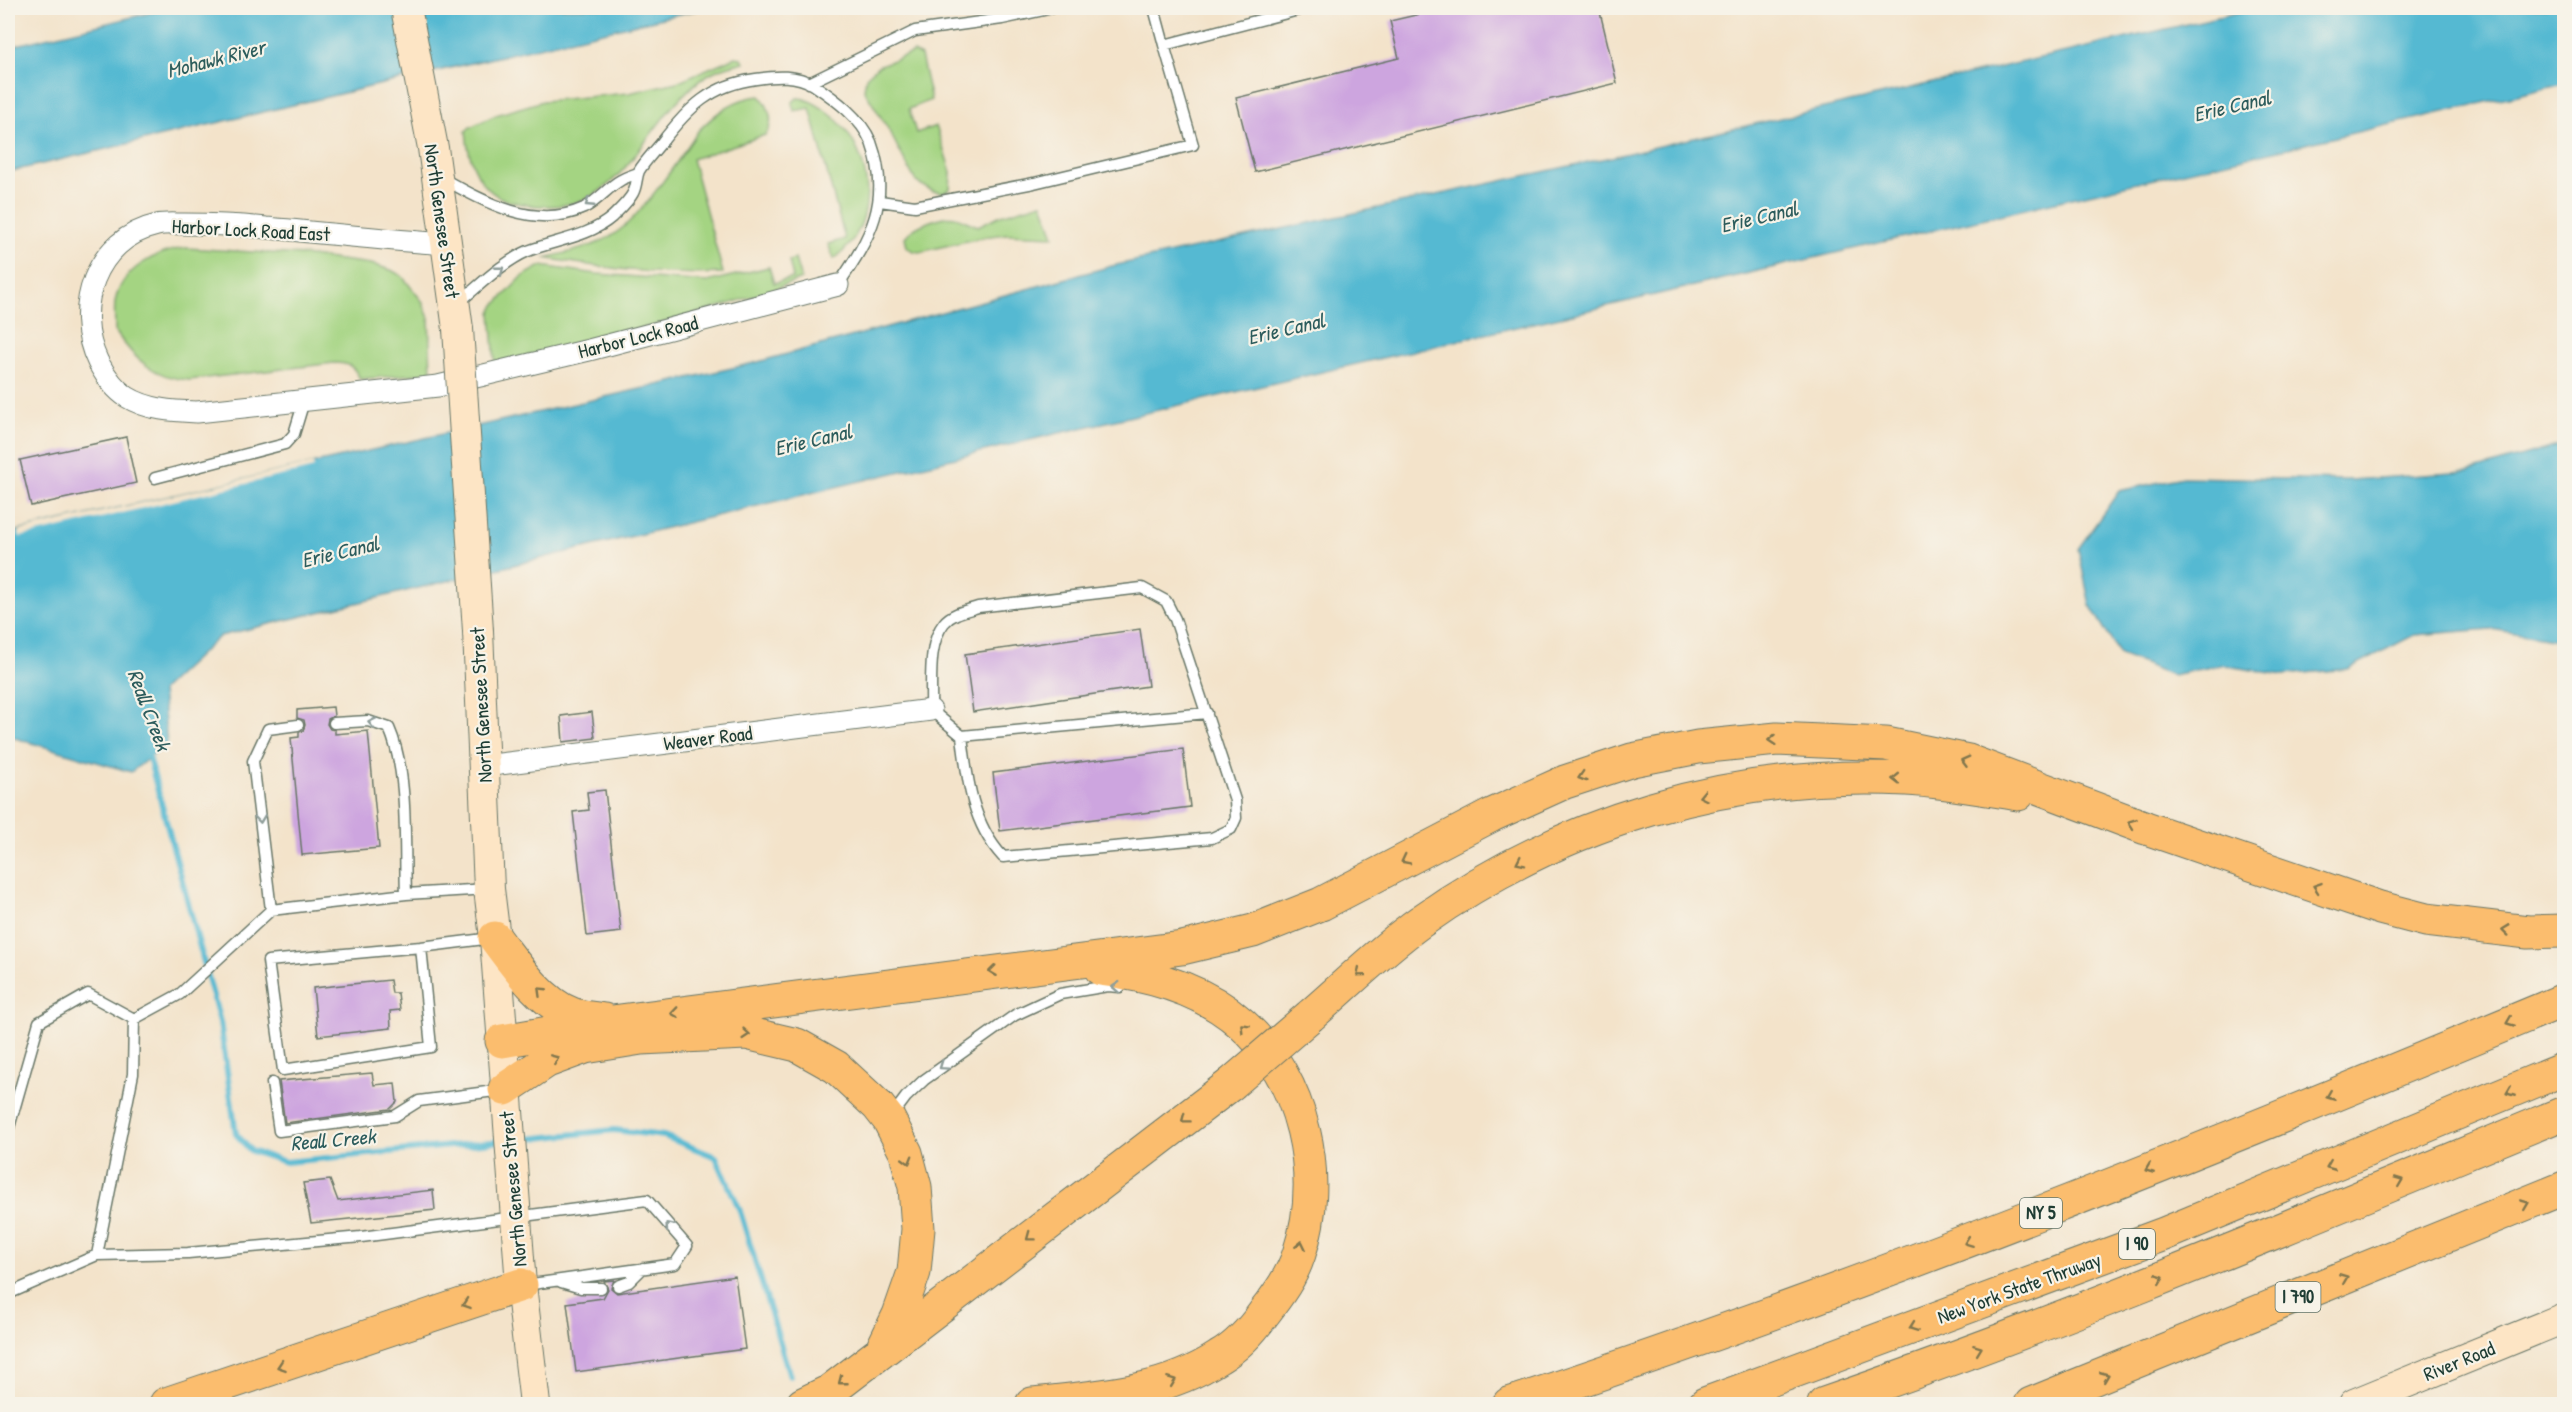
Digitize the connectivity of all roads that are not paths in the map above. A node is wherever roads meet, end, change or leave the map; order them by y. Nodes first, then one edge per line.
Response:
1 (406, 8) edge
2 (1053, 8) edge
3 (1154, 8) edge
4 (1306, 8) edge
5 (1164, 45) junction
6 (809, 82) junction
7 (435, 161) junction
8 (638, 173) junction
9 (880, 201) junction
10 (447, 244) junction
11 (837, 285) joint
12 (456, 317) junction
13 (438, 386) joint
14 (304, 401) junction
15 (155, 478) dead end
16 (931, 710) junction
17 (1207, 713) junction
18 (334, 723) dead end
19 (298, 725) dead end
20 (962, 736) junction
21 (484, 766) junction
22 (2079, 804) junction
23 (489, 889) junction
24 (406, 894) junction
25 (271, 910) junction
26 (2565, 931) edge
27 (495, 938) junction
28 (420, 947) junction
29 (1051, 964) junction
30 (2565, 1000) edge
31 (1215, 1003) junction
32 (134, 1019) junction
33 (612, 1022) junction
34 (502, 1041) junction
35 (2565, 1070) edge
36 (273, 1083) dead end
37 (506, 1103) junction
38 (2565, 1113) edge
39 (889, 1120) junction
40 (8, 1131) edge
41 (2565, 1188) edge
42 (516, 1216) junction
43 (97, 1255) junction
44 (644, 1268) junction
45 (555, 1281) junction
46 (521, 1285) junction
47 (618, 1286) dead end
48 (601, 1288) dead end
49 (8, 1294) edge
50 (2565, 1318) edge
51 (882, 1350) junction
52 (166, 1404) edge
53 (535, 1404) edge
54 (803, 1404) edge
55 (1032, 1404) edge
56 (1509, 1404) edge
57 (1705, 1404) edge
58 (1824, 1404) edge
59 (2031, 1404) edge
60 (2354, 1404) edge

1 - 7 main road, North Genesee Street
2 - 6 lane
3 - 5 lane
4 - 5 lane
5 - 9 lane
6 - 8 lane
6 - 9 lane
8 -> 7 lane
7 - 10 main road, North Genesee Street
12 -> 8 lane
9 - 11 lane
10 - 12 main road, North Genesee Street
10 - 14 street, Harbor Lock Road East
11 - 13 street, Harbor Lock Road
12 - 21 main road, North Genesee Street, bridge
13 - 14 street, Harbor Lock Road East
14 - 15 lane
16 - 17 lane
16 - 20 lane
16 - 21 street, Weaver Road
17 - 20 lane
17 - 20 lane
24 -> 18 lane
19 -> 25 lane
21 - 23 main road, North Genesee Street
26 -> 22 highway
22 -> 29 highway
22 -> 51 highway, bridge
23 - 24 lane
23 - 27 main road, North Genesee Street
24 - 25 lane
25 - 32 lane
27 - 28 lane
33 -> 27 highway
27 - 34 main road, North Genesee Street
28 - 28 lane
29 - 31 highway
29 -> 33 highway
30 -> 56 highway, NY 5
31 -> 39 lane
55 -> 31 highway
32 - 40 lane
32 - 43 lane
33 - 34 highway
34 - 37 main road, North Genesee Street
35 -> 57 highway, New York State Thruway / I 90
36 - 37 lane
37 -> 39 highway
37 - 42 main road, North Genesee Street
58 -> 38 highway, New York State Thruway / I 90
39 -> 51 highway
59 -> 41 highway, I 790
42 - 43 lane
44 -> 42 lane
42 - 46 main road, North Genesee Street
43 - 49 lane
44 - 45 lane
44 - 47 lane
45 - 46 lane
45 - 48 lane
46 -> 52 highway
46 - 53 main road, North Genesee Street
50 - 60 main road, River Road
51 -> 54 highway

